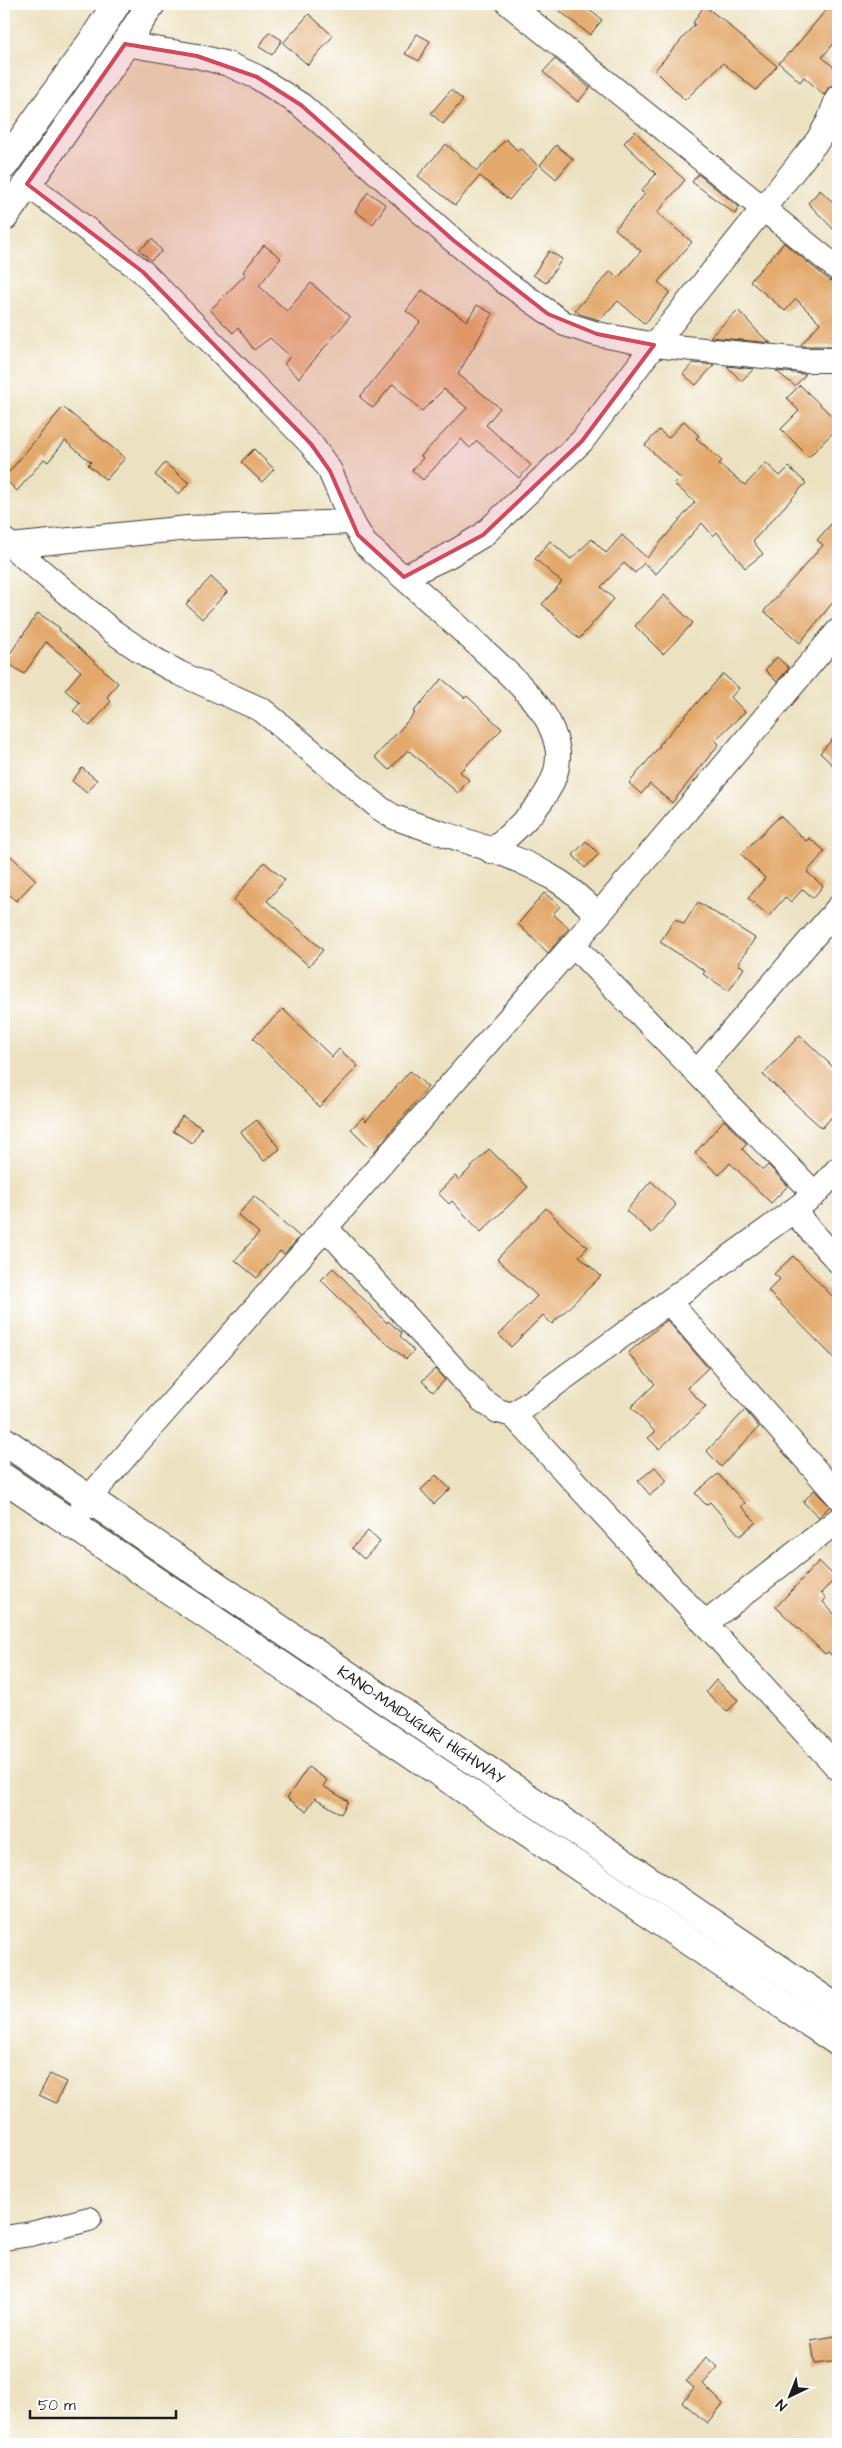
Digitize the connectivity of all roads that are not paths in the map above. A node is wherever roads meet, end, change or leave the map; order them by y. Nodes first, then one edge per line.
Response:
1 (116, 4) edge
2 (151, 4) edge
3 (509, 4) edge
4 (125, 44) junction
5 (838, 97) edge
6 (4, 165) edge
7 (27, 184) junction
8 (765, 209) junction
9 (4, 217) edge
10 (838, 269) edge
11 (654, 345) junction
12 (838, 360) edge
13 (352, 522) junction
14 (7, 543) edge
15 (404, 578) junction
16 (838, 631) edge
17 (491, 850) junction
18 (838, 908) edge
19 (598, 916) junction
20 (573, 946) junction
21 (696, 1072) junction
22 (838, 1169) edge
23 (815, 1194) junction
24 (794, 1211) junction
25 (326, 1228) junction
26 (838, 1261) edge
27 (669, 1302) junction
28 (513, 1415) junction
29 (4, 1441) edge
30 (4, 1478) edge
31 (838, 1496) edge
32 (88, 1499) junction
33 (838, 1520) edge
34 (72, 1527) junction
35 (705, 1624) junction
36 (838, 1768) edge
37 (838, 2009) edge
38 (838, 2042) edge
39 (89, 2220) dead end
40 (4, 2238) edge

1 - 6 main road
2 - 4 main road
3 - 8 street
4 - 7 main road
4 - 11 street
5 - 8 street
7 - 9 main road
7 - 13 street
8 - 10 street
8 - 11 street
11 - 12 street
11 - 15 street
13 - 14 street
13 - 15 street
14 - 17 street
15 - 17 street
16 - 19 street
17 - 19 street
18 - 21 street
19 - 20 street
20 - 21 street
20 - 25 street
21 - 23 street
22 - 23 street
23 - 24 street
24 - 26 street
24 - 27 street
25 - 28 street
25 - 32 street
27 - 28 street
27 - 31 street
28 - 35 street
29 - 32 main road, KANO-MAIDUGURI HIGHWAY
30 - 34 main road, KANO-MAIDUGURI HIGHWAY
32 - 34 street
32 - 37 main road, KANO-MAIDUGURI HIGHWAY
33 - 35 street
34 - 38 main road, KANO-MAIDUGURI HIGHWAY
35 - 36 street
39 - 40 street

